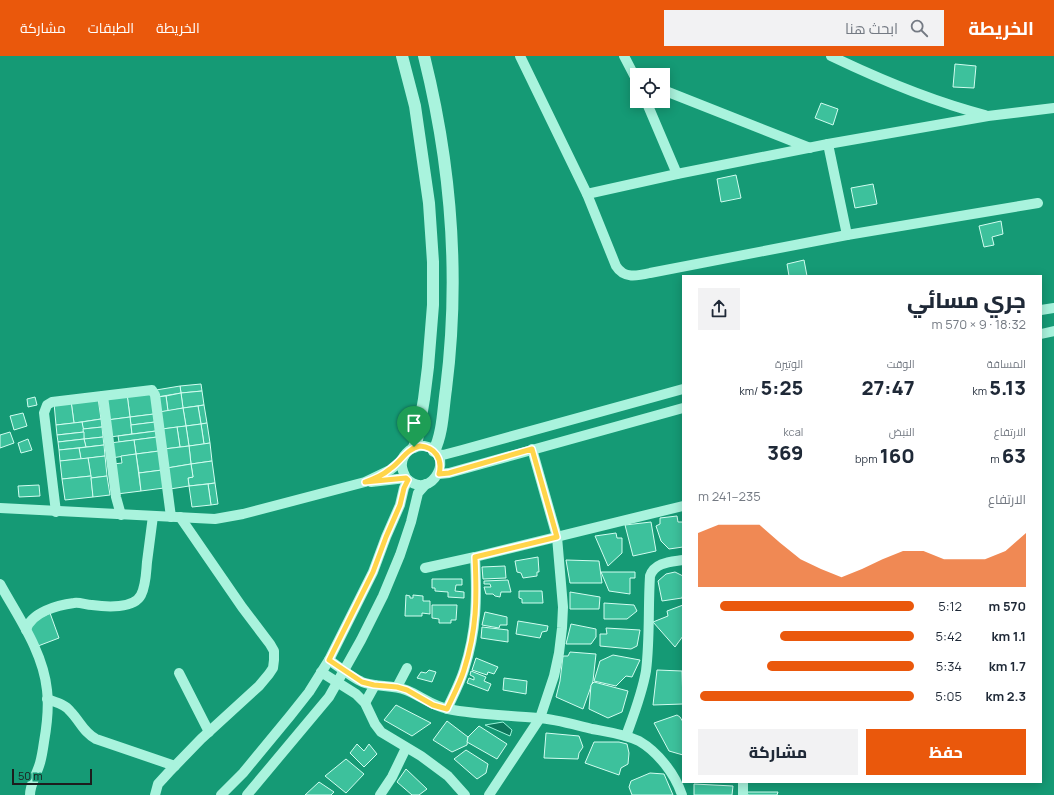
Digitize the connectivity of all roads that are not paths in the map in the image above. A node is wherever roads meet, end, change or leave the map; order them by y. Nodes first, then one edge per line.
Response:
1 (402, 56) edge
2 (424, 56) edge
3 (520, 56) edge
4 (624, 56) edge
5 (831, 56) edge
6 (630, 68) edge
7 (670, 93) edge
8 (649, 108) edge
9 (1054, 108) edge
10 (988, 116) junction
11 (828, 144) junction
12 (810, 148) junction
13 (677, 174) junction
14 (587, 194) junction
15 (1038, 204) dead end
16 (847, 235) junction
17 (1054, 308) edge
18 (1042, 310) edge
19 (1054, 331) edge
20 (1042, 334) edge
21 (682, 389) edge
22 (103, 396) junction
23 (682, 408) edge
24 (414, 447) junction
25 (532, 449) junction
26 (436, 453) junction
27 (404, 456) junction
28 (439, 474) junction
29 (407, 479) junction
30 (365, 482) junction
31 (426, 484) junction
32 (682, 506) edge
33 (0, 508) edge
34 (56, 512) junction
35 (120, 515) junction
36 (153, 516) junction
37 (176, 517) junction
38 (557, 537) junction
39 (475, 557) junction
40 (682, 560) edge
41 (425, 568) dead end
42 (0, 584) edge
43 (26, 630) junction
44 (329, 660) junction
45 (407, 668) dead end
46 (345, 671) junction
47 (321, 672) junction
48 (179, 673) dead end
49 (338, 682) junction
50 (374, 685) junction
51 (397, 687) junction
52 (47, 699) junction
53 (365, 703) junction
54 (447, 709) junction
55 (540, 718) junction
56 (209, 732) junction
57 (626, 736) junction
58 (406, 748) junction
59 (175, 766) junction
60 (743, 783) edge
61 (30, 795) edge
62 (155, 795) edge
63 (221, 795) edge
64 (247, 795) edge
65 (380, 795) edge
66 (465, 795) edge
67 (489, 795) edge
68 (682, 795) edge
69 (743, 795) edge

1 - 24 street
2 - 26 street
3 - 14 street
4 - 6 street
5 - 10 street
7 - 12 street
8 - 13 street
9 - 10 street
10 - 11 street
11 - 12 street
11 - 16 street
12 - 13 street
13 - 14 street
14 - 16 street
15 - 16 street
17 - 18 street
19 - 20 street
21 - 26 street
22 - 34 street
22 - 35 street
22 - 37 street
23 - 25 street
24 - 26 street
24 - 27 street
25 - 28 street
25 - 38 street
26 - 28 street
27 - 29 street
27 - 30 street
28 - 31 street
29 - 30 street
29 - 31 street
29 - 44 street
30 - 37 street
31 - 46 street
32 - 38 street
33 - 34 street
34 - 35 street
35 - 36 street
36 - 37 street
36 - 43 street
37 - 56 street
38 - 39 street
38 - 55 street
39 - 41 street
39 - 54 street
40 - 57 street
42 - 43 street
43 - 52 street
44 - 46 street
44 - 47 street
45 - 51 street
46 - 49 street
46 - 50 street
47 - 49 street
47 - 63 street
48 - 56 street
49 - 53 street
49 - 64 street
50 - 51 street
50 - 53 street
51 - 54 street
52 - 59 street
52 - 61 street
53 - 58 street
54 - 55 street
55 - 57 street
55 - 67 street
56 - 59 street
57 - 68 street
58 - 65 street
58 - 66 street
59 - 62 street
60 - 69 street

